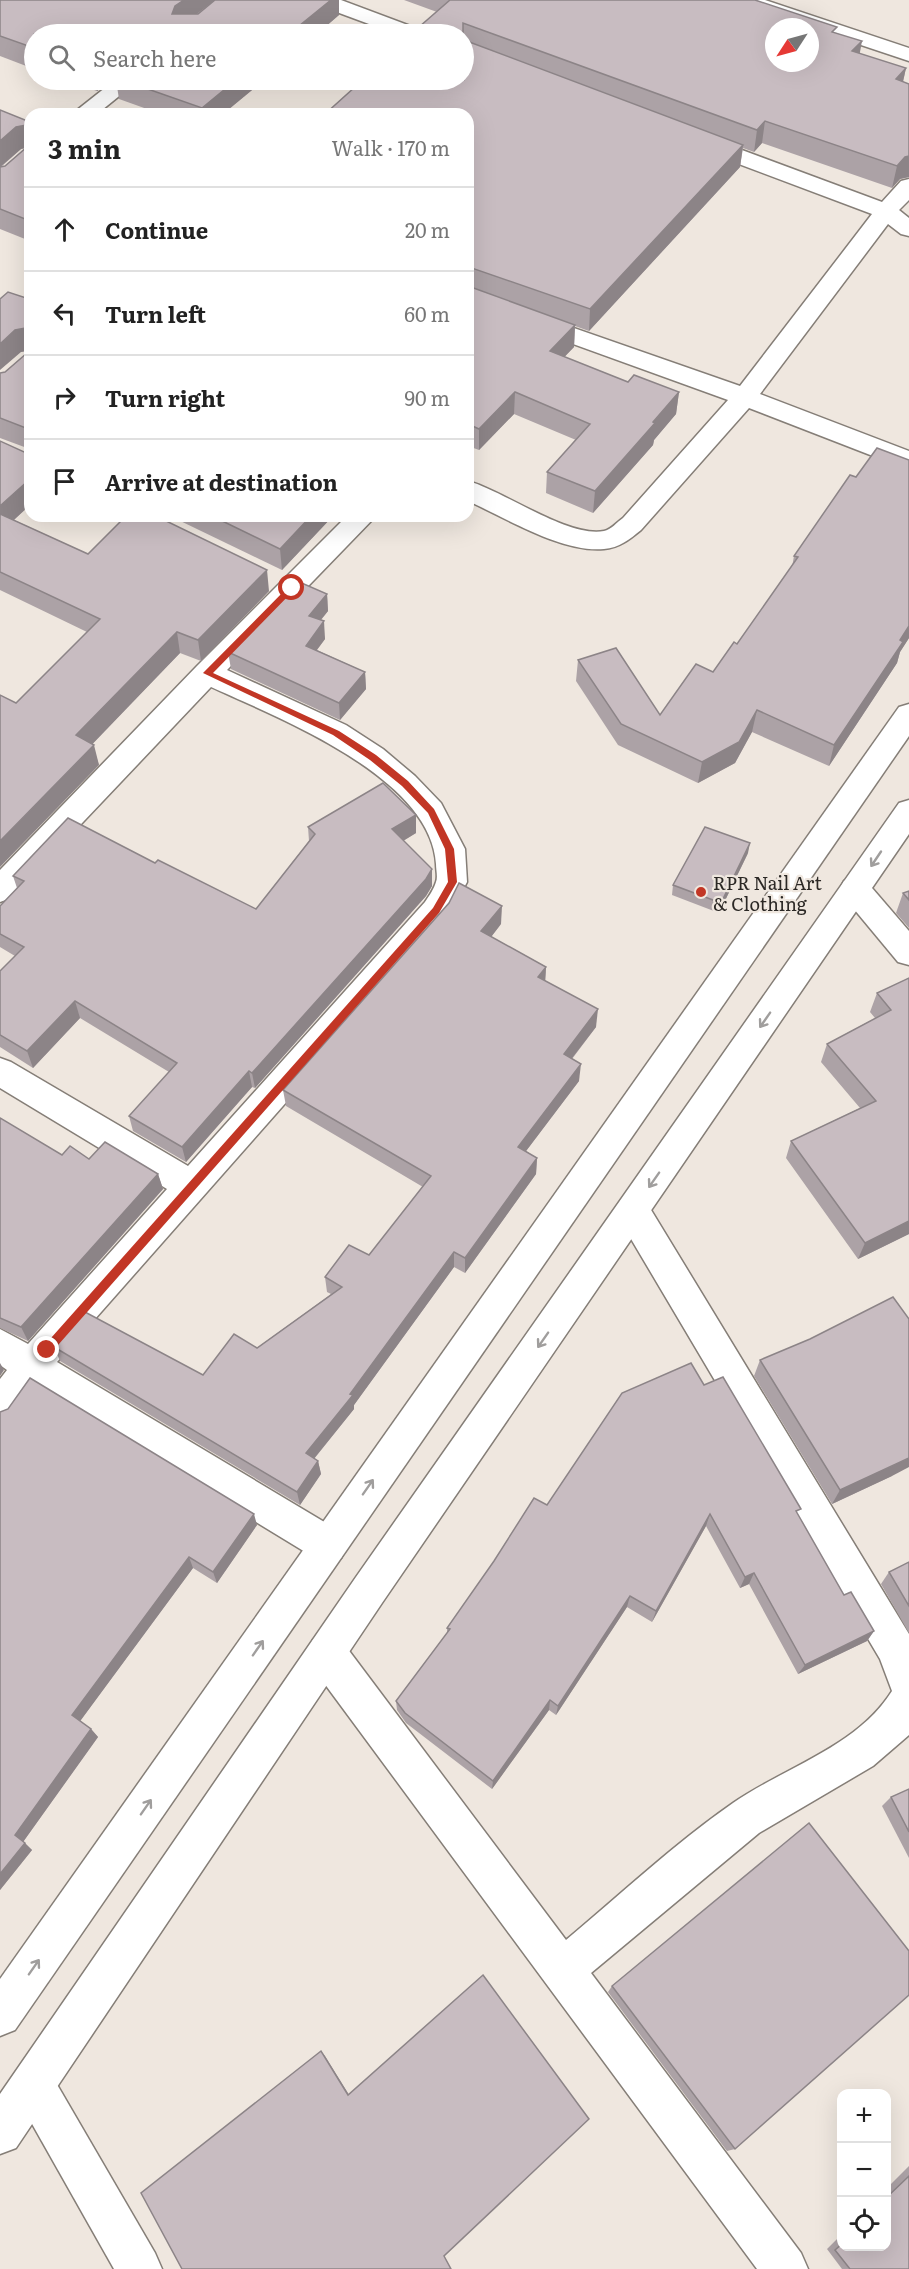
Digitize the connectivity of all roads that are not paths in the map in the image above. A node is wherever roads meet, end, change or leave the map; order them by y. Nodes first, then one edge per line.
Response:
1 (322, 0) edge
2 (759, 2) edge
3 (387, 24) edge
4 (909, 55) edge
5 (115, 90) edge
6 (91, 108) edge
7 (675, 132) edge
8 (909, 186) edge
9 (886, 211) junction
10 (909, 229) edge
11 (474, 300) edge
12 (745, 398) junction
13 (909, 462) edge
14 (474, 493) edge
15 (356, 522) edge
16 (207, 673) junction
17 (909, 714) edge
18 (909, 811) edge
19 (855, 889) junction
20 (0, 890) edge
21 (909, 953) edge
22 (0, 1072) edge
23 (192, 1186) junction
24 (633, 1211) junction
25 (0, 1345) edge
26 (31, 1366) junction
27 (0, 1408) edge
28 (328, 1545) junction
29 (327, 1654) junction
30 (909, 1685) edge
31 (909, 1700) edge
32 (562, 1971) junction
33 (0, 2015) edge
34 (33, 2084) junction
35 (0, 2132) edge
36 (139, 2269) edge
37 (785, 2269) edge

1 - 3 street
2 - 4 street
5 - 6 street
7 - 9 street
8 - 9 street
9 - 10 street
9 - 12 street
11 - 12 street
12 - 13 street
12 - 14 street
15 - 16 street
16 - 20 street
16 - 23 street
28 -> 17 street
18 -> 19 street
19 - 21 street
19 -> 24 street
22 - 23 street
23 - 26 street
24 -> 29 street
24 - 30 street
25 - 26 street
26 - 27 street
26 - 28 street
33 -> 28 street
29 - 32 street
29 - 34 street
31 - 32 street
32 - 37 street
34 - 35 street
34 - 36 street

